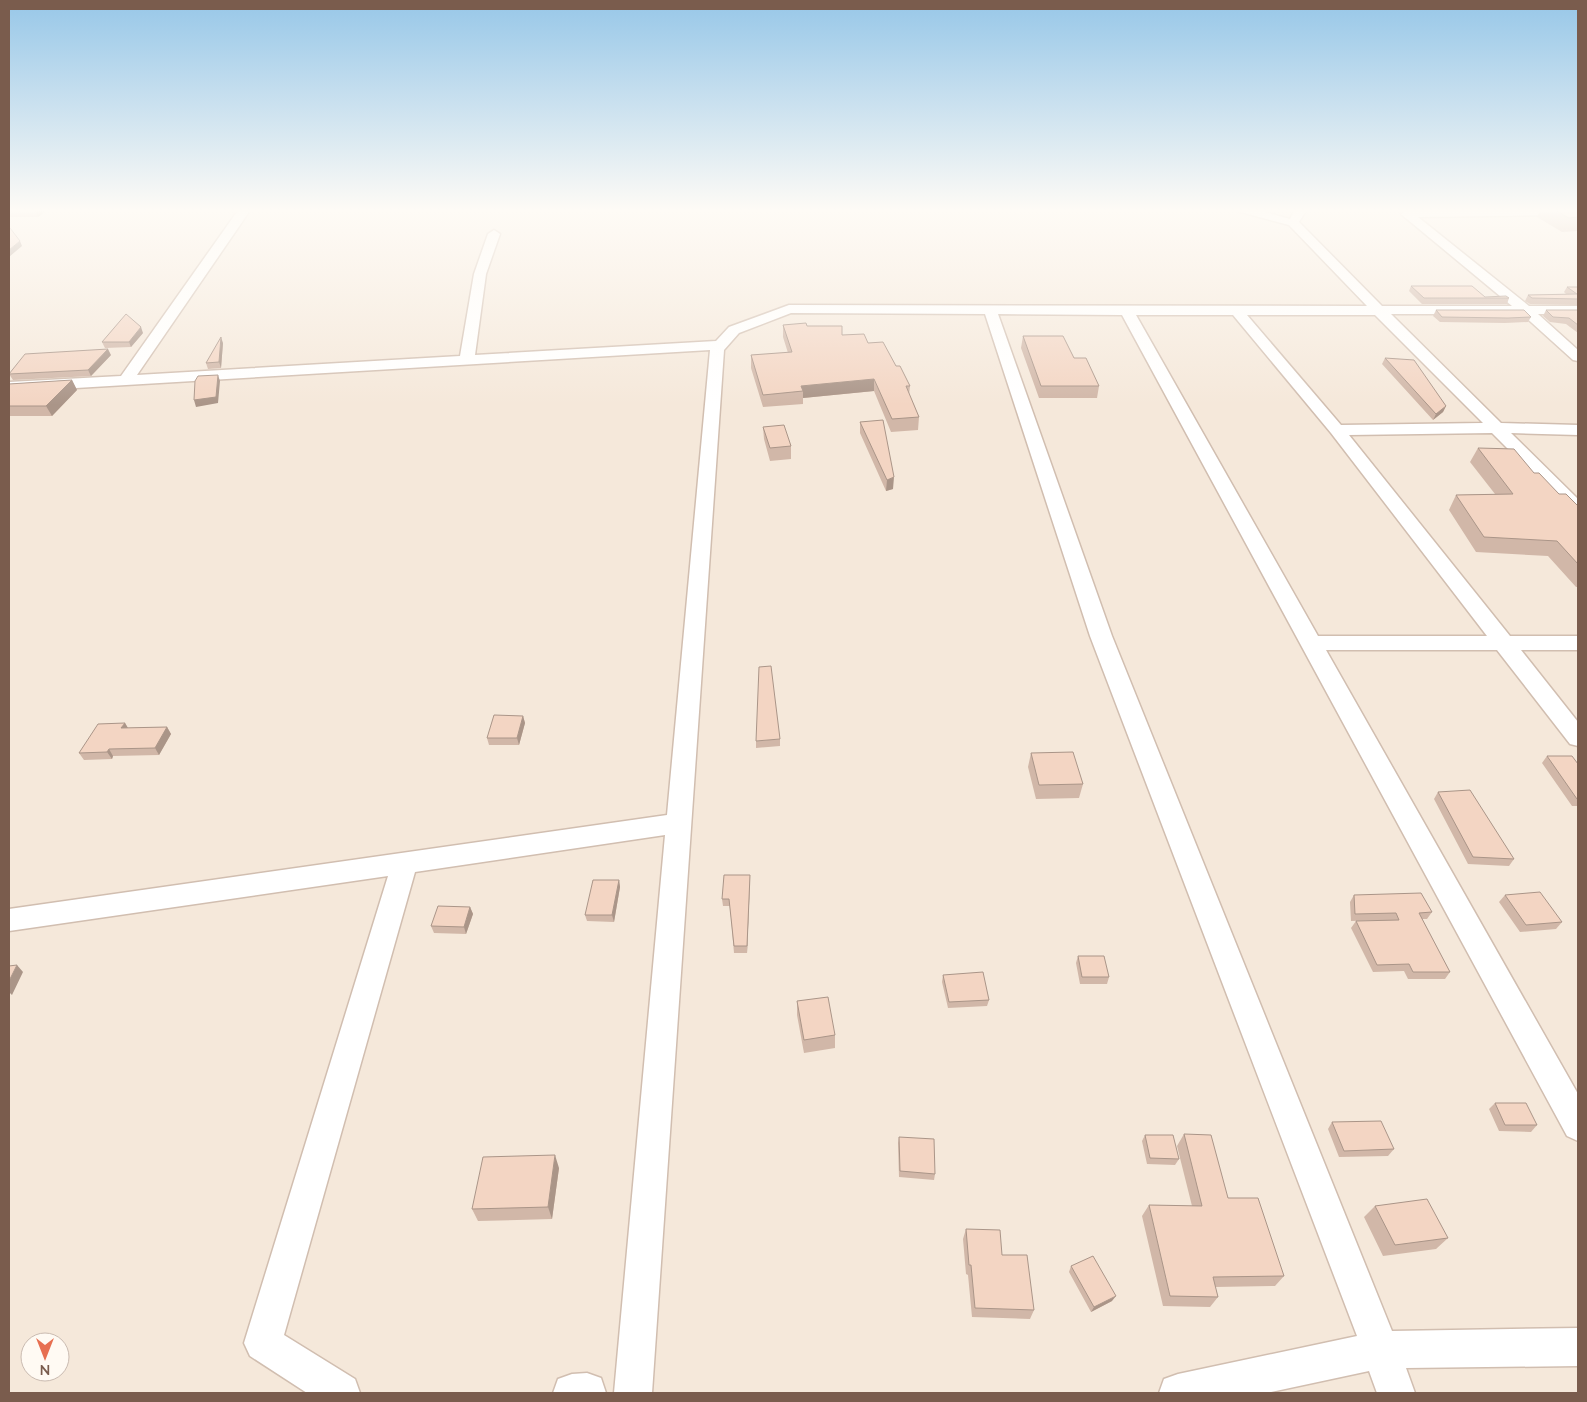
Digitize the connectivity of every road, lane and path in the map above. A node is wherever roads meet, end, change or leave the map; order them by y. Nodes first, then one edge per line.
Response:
1 (199, 274) edge
2 (480, 274) edge
3 (1343, 274) edge
4 (1481, 274) edge
5 (1524, 309) junction
6 (990, 310) junction
7 (1236, 310) junction
8 (1379, 310) junction
9 (1578, 310) edge
10 (1127, 311) junction
11 (720, 345) junction
12 (1578, 357) edge
13 (467, 360) junction
14 (125, 381) junction
15 (9, 387) edge
16 (1498, 428) junction
17 (1337, 430) junction
18 (1578, 430) edge
19 (1578, 509) edge
20 (1311, 643) junction
21 (1578, 643) edge
22 (1505, 644) junction
23 (1578, 738) edge
24 (679, 823) junction
25 (405, 862) junction
26 (9, 920) edge
27 (1578, 1125) edge
28 (1578, 1347) edge
29 (1380, 1350) junction
30 (341, 1393) edge
31 (572, 1393) edge
32 (587, 1393) edge
33 (634, 1393) edge
34 (1178, 1393) edge
35 (1396, 1393) edge

1 - 14 street
2 - 13 street
3 - 8 street
4 - 5 street
5 - 8 street
5 - 9 street
5 - 12 street
6 - 10 street
6 - 11 street
6 - 29 street
7 - 8 street
7 - 10 street
7 - 17 street
8 - 16 street
10 - 20 street
11 - 13 street
11 - 24 street
13 - 14 street
14 - 15 street
16 - 17 street
16 - 18 street
16 - 19 street
17 - 22 street
20 - 22 street
20 - 27 street
21 - 22 street
22 - 23 street
24 - 25 street
24 - 33 street
25 - 26 street
25 - 30 street
28 - 29 street
29 - 34 street
29 - 35 street
31 - 32 street

